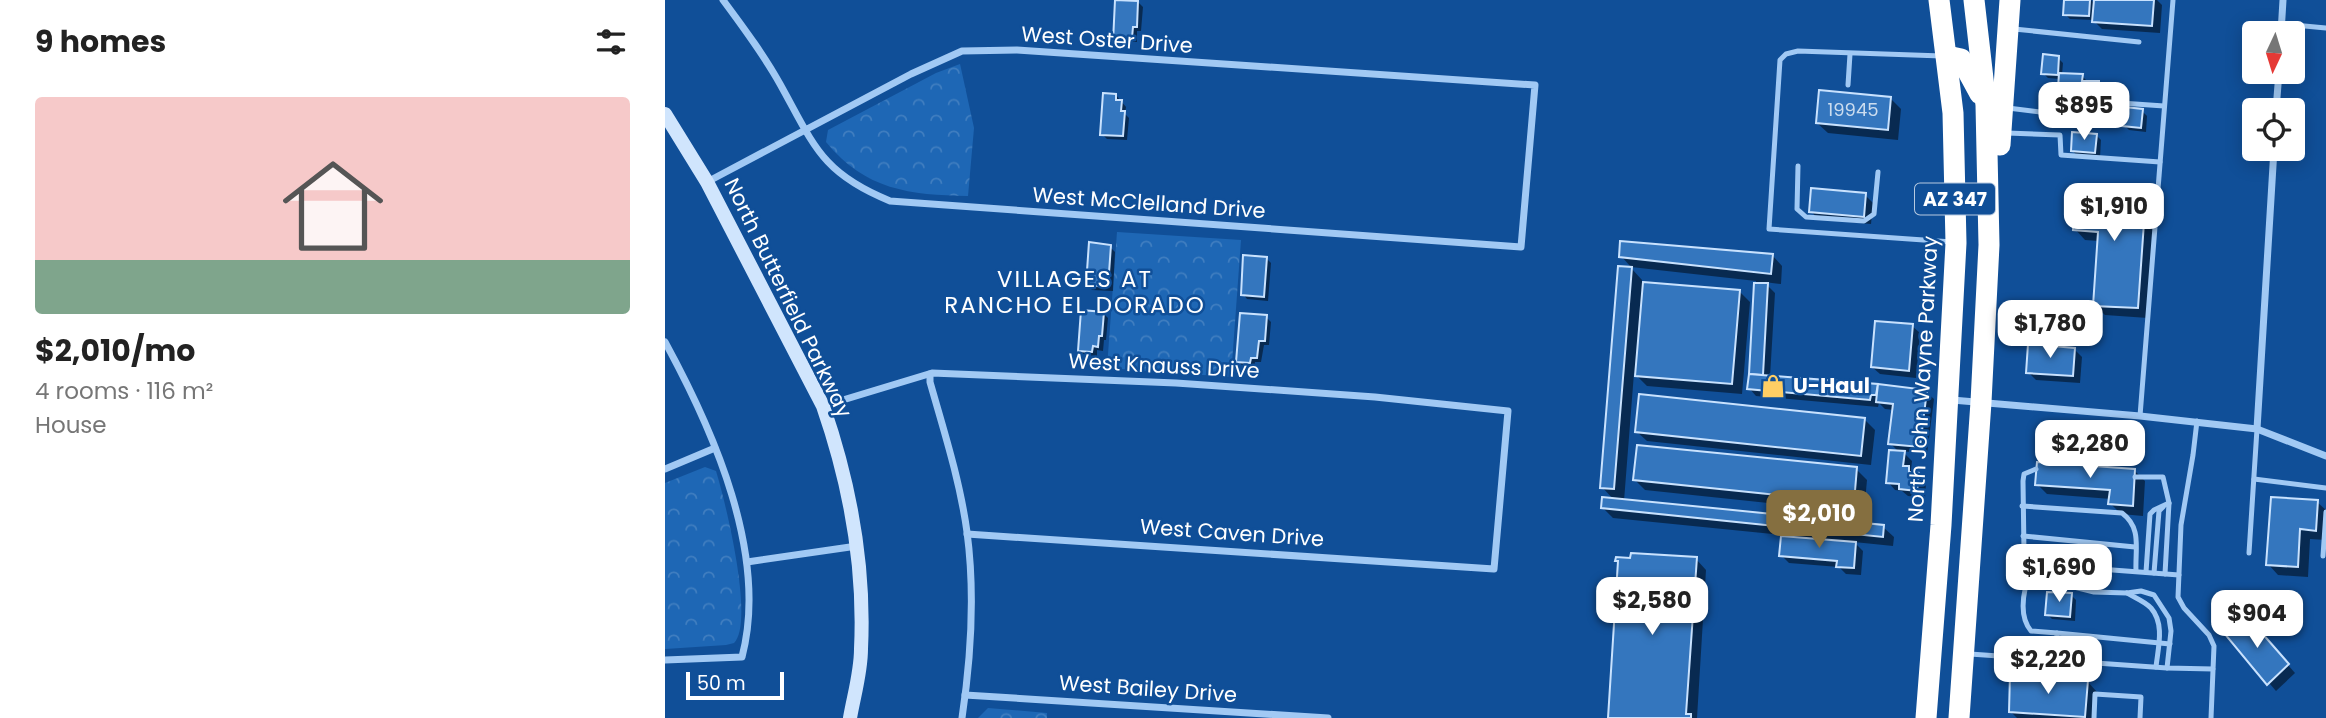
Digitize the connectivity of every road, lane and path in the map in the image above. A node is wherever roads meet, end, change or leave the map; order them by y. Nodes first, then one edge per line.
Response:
1 (723, 0) edge
2 (1939, 0) edge
3 (1974, 0) edge
4 (2010, 0) edge
5 (2173, 0) edge
6 (2283, 0) edge
7 (2282, 21) edge
8 (2305, 26) edge
9 (2326, 28) edge
10 (2008, 29) junction
11 (2139, 42) dead end
12 (1850, 54) junction
13 (1947, 56) junction
14 (1848, 85) dead end
15 (1994, 106) junction
16 (2164, 106) junction
17 (665, 114) edge
18 (803, 130) junction
19 (2000, 133) junction
20 (2273, 161) edge
21 (2160, 162) junction
22 (1798, 166) dead end
23 (1878, 172) dead end
24 (707, 182) junction
25 (1955, 243) junction
26 (1521, 247) joint
27 (1986, 324) junction
28 (665, 342) edge
29 (930, 374) junction
30 (1948, 400) junction
31 (1981, 402) junction
32 (823, 406) junction
33 (2140, 416) junction
34 (2197, 421) junction
35 (2257, 429) junction
36 (715, 448) junction
37 (2326, 456) edge
38 (665, 469) edge
39 (2036, 469) dead end
40 (2135, 477) dead end
41 (2254, 479) junction
42 (2326, 488) edge
43 (2169, 503) junction
44 (2022, 506) junction
45 (1940, 512) junction
46 (2326, 512) edge
47 (968, 534) junction
48 (2024, 536) junction
49 (858, 546) junction
50 (2135, 547) junction
51 (2249, 553) dead end
52 (2323, 556) dead end
53 (747, 562) junction
54 (2033, 564) junction
55 (1494, 569) joint
56 (2136, 571) junction
57 (2146, 572) junction
58 (2154, 573) junction
59 (2165, 574) junction
60 (2179, 575) junction
61 (1969, 584) junction
62 (2025, 584) junction
63 (2127, 593) junction
64 (2057, 634) junction
65 (2159, 643) junction
66 (2170, 644) junction
67 (1963, 654) junction
68 (665, 660) edge
69 (2055, 660) junction
70 (2156, 667) junction
71 (2167, 668) junction
72 (2213, 669) junction
73 (965, 695) junction
74 (850, 718) edge
75 (962, 718) edge
76 (1328, 718) edge
77 (1926, 718) edge
78 (1959, 718) edge
79 (2094, 718) edge
80 (2140, 718) edge
81 (2211, 718) edge

1 - 18 street, West McClelland Drive
2 - 13 highway, North John Wayne Parkway / AZ 347
3 - 15 highway, AZ 347
4 - 10 highway
5 - 16 lane
6 - 7 street
8 - 9 lane
10 - 11 lane
10 - 15 highway
12 - 13 lane
12 - 14 lane
12 - 25 lane
13 - 15 highway
13 - 25 highway, North John Wayne Parkway / AZ 347
15 - 16 lane
15 - 19 highway
15 - 27 highway, AZ 347
16 - 21 lane
17 - 24 street, North Butterfield Parkway
18 - 24 street, West Oster Drive
18 - 26 street, West McClelland Drive
18 - 26 street, West Oster Drive
19 - 21 lane
19 - 27 highway
20 - 35 street
21 - 33 lane
22 - 23 lane
24 - 32 street, North Butterfield Parkway
25 - 30 highway, North John Wayne Parkway / AZ 347
27 - 31 highway, AZ 347
28 - 36 street
29 - 32 street, West Knauss Drive
29 - 47 street
29 - 55 street, West Knauss Drive
30 - 31 street
30 - 45 highway, North John Wayne Parkway / AZ 347
31 - 33 street
31 - 61 highway, AZ 347
32 - 49 street, North Butterfield Parkway
33 - 34 street
34 - 35 street
34 - 60 lane
35 - 37 street
35 - 41 lane
36 - 38 street
36 - 53 street
39 - 44 lane
40 - 43 lane
41 - 42 lane
41 - 51 lane
43 - 57 lane
43 - 58 lane
43 - 59 lane
44 - 48 lane
44 - 50 lane
45 - 61 highway
45 - 77 highway, North John Wayne Parkway / AZ 347
46 - 52 lane
47 - 55 street, West Caven Drive
47 - 73 street
48 - 50 lane
48 - 54 lane
49 - 53 street
49 - 74 street, North Butterfield Parkway
50 - 56 lane
53 - 68 street
54 - 56 lane
54 - 62 lane
56 - 57 lane
57 - 58 lane
58 - 59 lane
59 - 60 lane
60 - 72 lane
61 - 67 highway, AZ 347
62 - 63 lane
62 - 64 lane
63 - 65 lane
63 - 66 lane
64 - 65 lane
64 - 69 lane
65 - 66 lane
65 - 70 lane
66 - 71 lane
67 - 69 lane
67 - 78 highway, AZ 347
69 - 70 lane
70 - 71 lane
71 - 72 lane
72 - 81 lane
73 - 75 street
73 - 76 street, West Bailey Drive
79 - 80 lane

